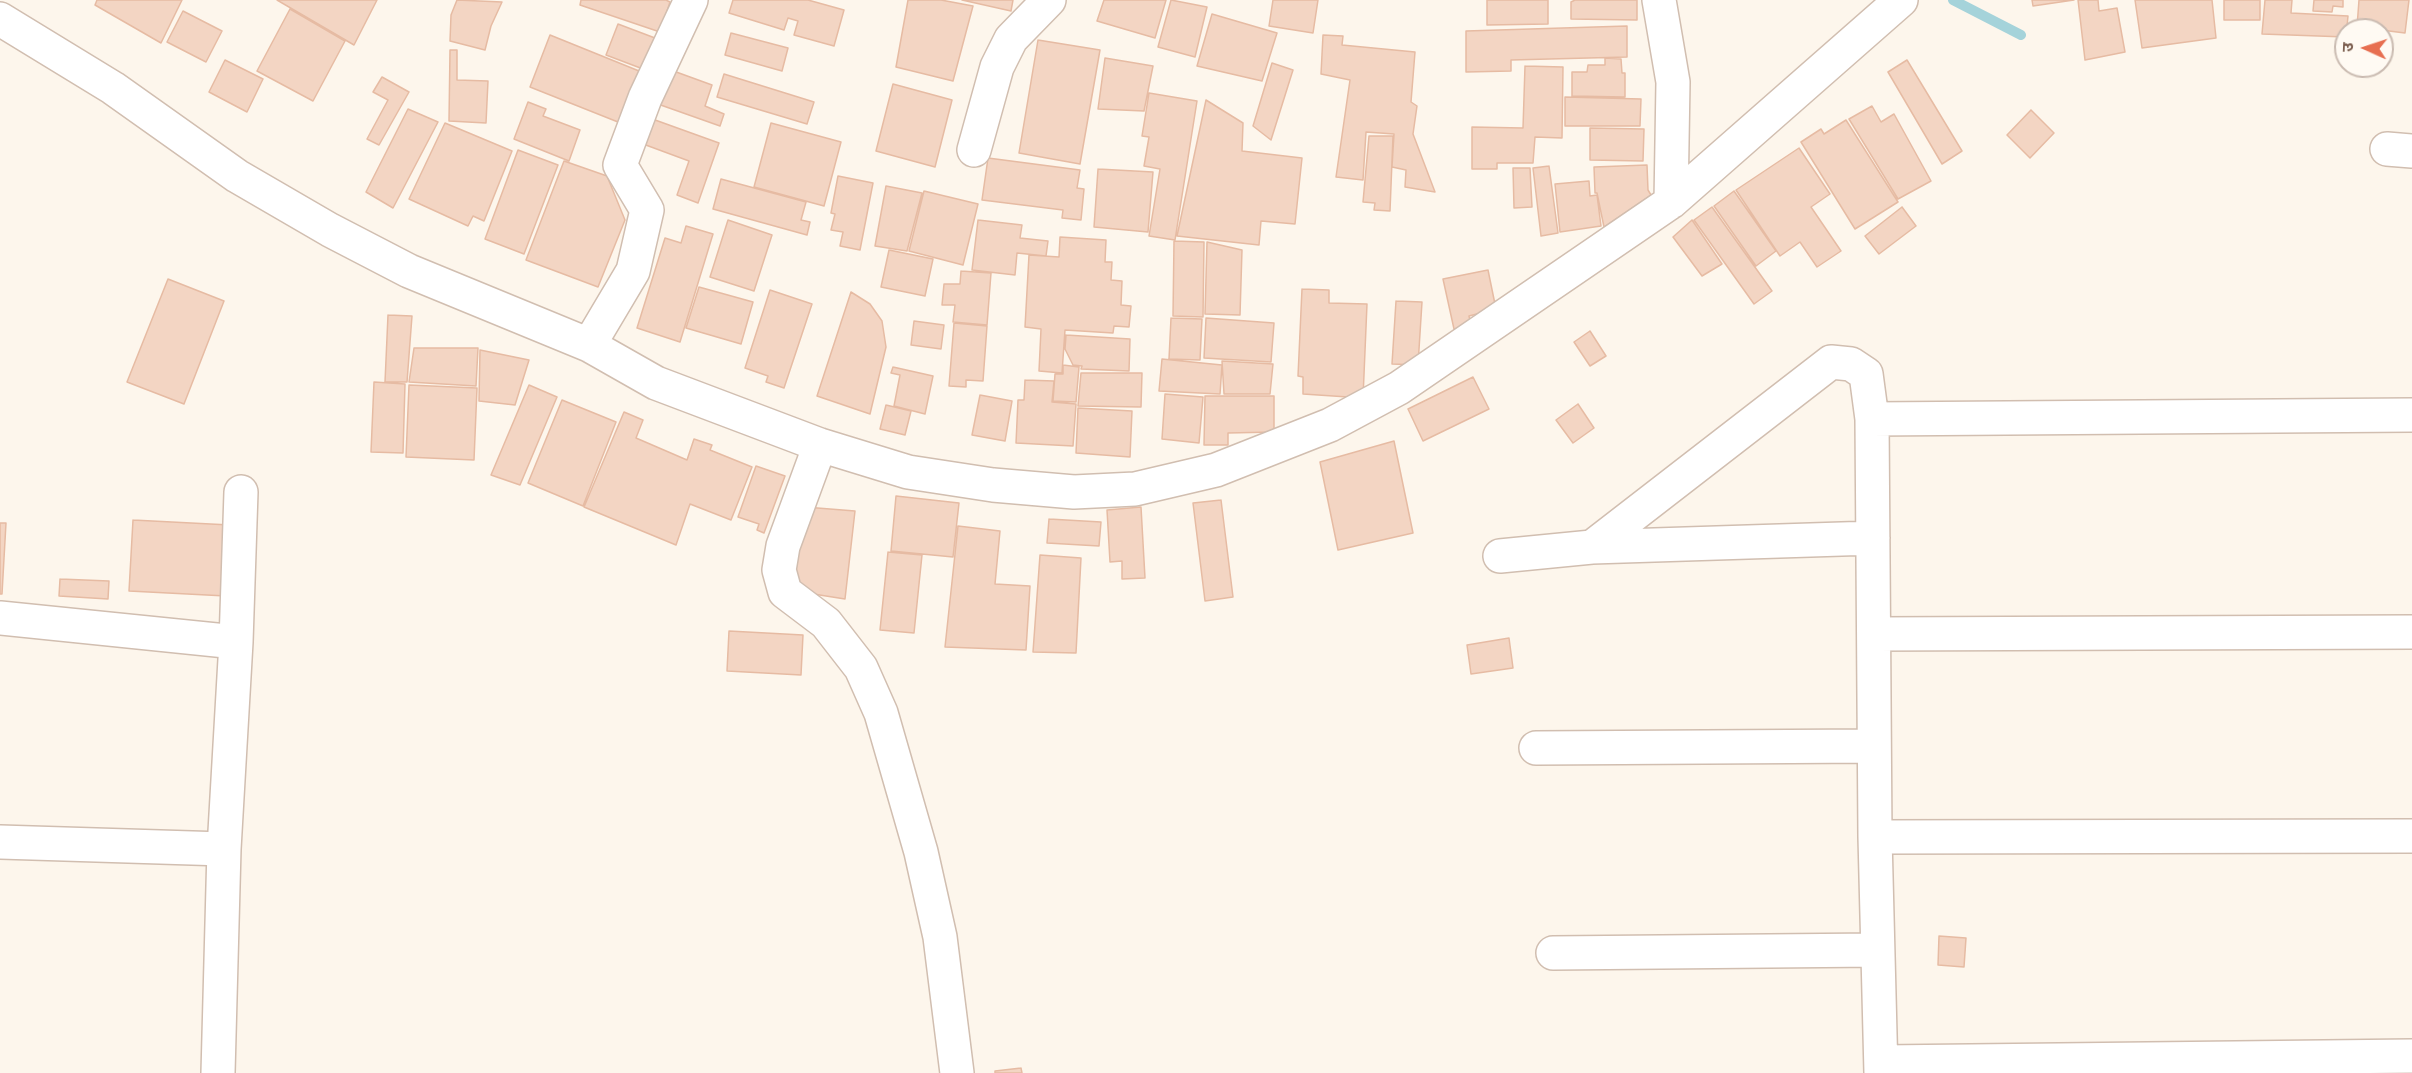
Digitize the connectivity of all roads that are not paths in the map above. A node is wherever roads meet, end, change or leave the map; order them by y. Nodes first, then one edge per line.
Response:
1 (691, 0) edge
2 (1049, 0) edge
3 (1659, 0) edge
4 (1895, 4) edge
5 (0, 18) edge
6 (974, 150) dead end
7 (1671, 202) junction
8 (590, 345) junction
9 (2412, 415) edge
10 (1872, 419) junction
11 (820, 445) junction
12 (241, 492) dead end
13 (1873, 538) junction
14 (1592, 547) junction
15 (1500, 556) dead end
16 (0, 618) edge
17 (2412, 632) edge
18 (1875, 634) junction
19 (236, 642) junction
20 (1874, 746) junction
21 (1536, 748) dead end
22 (2412, 836) edge
23 (1875, 837) junction
24 (0, 842) edge
25 (224, 849) junction
26 (1877, 950) junction
27 (1553, 953) dead end
28 (2412, 1056) edge
29 (1882, 1067) edge
30 (218, 1073) edge
31 (957, 1073) edge

1 - 8 street
2 - 6 street
3 - 7 street
4 - 7 street
5 - 8 street
7 - 11 street
8 - 11 street
9 - 10 street
10 - 13 street
10 - 14 street
11 - 31 street
12 - 19 street
13 - 14 street
13 - 18 street
14 - 15 street
16 - 19 street
17 - 18 street
18 - 20 street
19 - 25 street
20 - 21 street
20 - 23 street
22 - 23 street
23 - 26 street
24 - 25 street
25 - 30 street
26 - 27 street
26 - 29 street
28 - 29 street

